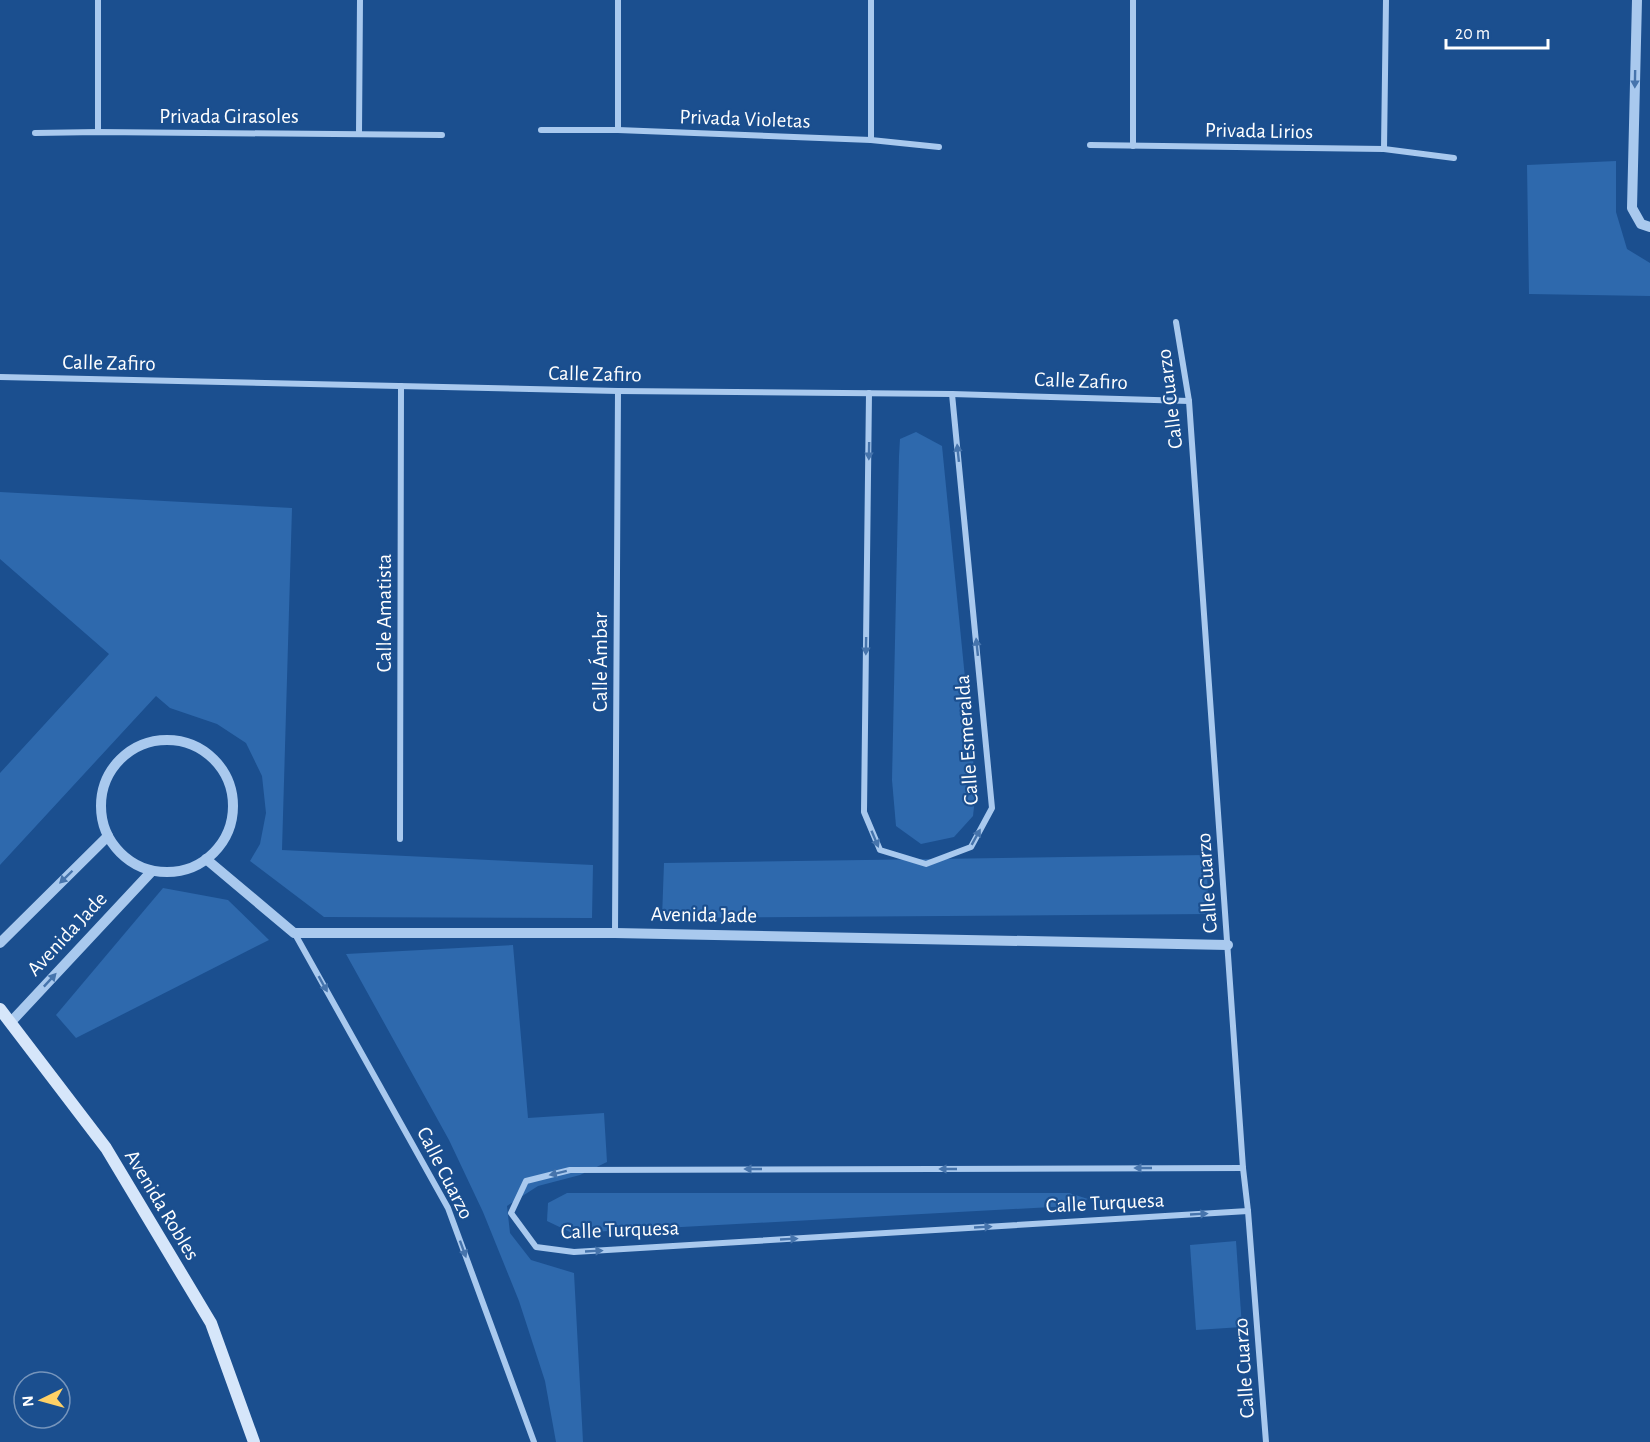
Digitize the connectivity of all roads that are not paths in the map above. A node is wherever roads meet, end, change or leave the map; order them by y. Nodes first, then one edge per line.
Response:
1 (98, 0) edge
2 (360, 0) edge
3 (618, 0) edge
4 (871, 0) edge
5 (1133, 0) edge
6 (1386, 0) edge
7 (1637, 0) edge
8 (541, 130) dead end
9 (618, 130) junction
10 (98, 132) junction
11 (35, 133) dead end
12 (359, 133) junction
13 (442, 135) dead end
14 (871, 140) junction
15 (1090, 145) dead end
16 (1133, 146) junction
17 (939, 147) dead end
18 (1383, 149) junction
19 (1454, 158) dead end
20 (1650, 227) edge
21 (1176, 322) dead end
22 (0, 377) edge
23 (401, 386) junction
24 (618, 391) junction
25 (869, 393) junction
26 (952, 394) junction
27 (1189, 401) junction
28 (108, 836) junction
29 (400, 839) dead end
30 (206, 859) junction
31 (152, 871) junction
32 (294, 933) junction
33 (615, 933) junction
34 (0, 943) edge
35 (1228, 945) junction
36 (0, 1009) edge
37 (10, 1023) junction
38 (1243, 1168) junction
39 (1248, 1211) junction
40 (254, 1442) edge
41 (534, 1442) edge
42 (1266, 1442) edge

1 - 10 street
2 - 12 street
3 - 9 street
4 - 14 street
5 - 16 street
6 - 18 street
7 -> 20 street
8 - 9 street, Privada Violetas
9 - 14 street, Privada Violetas
10 - 11 street, Privada Girasoles
10 - 12 street, Privada Girasoles
12 - 13 street, Privada Girasoles
14 - 17 street, Privada Violetas
15 - 16 street, Privada Lirios
16 - 18 street, Privada Lirios
18 - 19 street, Privada Lirios
21 - 27 street, Calle Cuarzo
22 - 23 street, Calle Zafiro
23 - 24 street, Calle Zafiro
23 - 29 street, Calle Amatista
24 - 25 street, Calle Zafiro
24 - 33 street, Calle Ámbar
25 - 26 street, Calle Zafiro
25 -> 26 street, Calle Esmeralda
26 - 27 street, Calle Zafiro
27 - 35 street, Calle Cuarzo
28 - 30 street
28 - 31 street
28 -> 34 street, Avenida Jade
30 - 31 street
30 - 32 street
37 -> 31 street, Avenida Jade
32 - 33 street, Avenida Jade
32 -> 41 street, Calle Cuarzo
33 - 35 street, Avenida Jade
35 - 38 street, Calle Cuarzo
36 - 37 main road, Avenida Robles
37 - 40 main road, Avenida Robles
38 - 39 street, Calle Cuarzo
38 -> 39 street, Calle Turquesa
39 - 42 street, Calle Cuarzo

